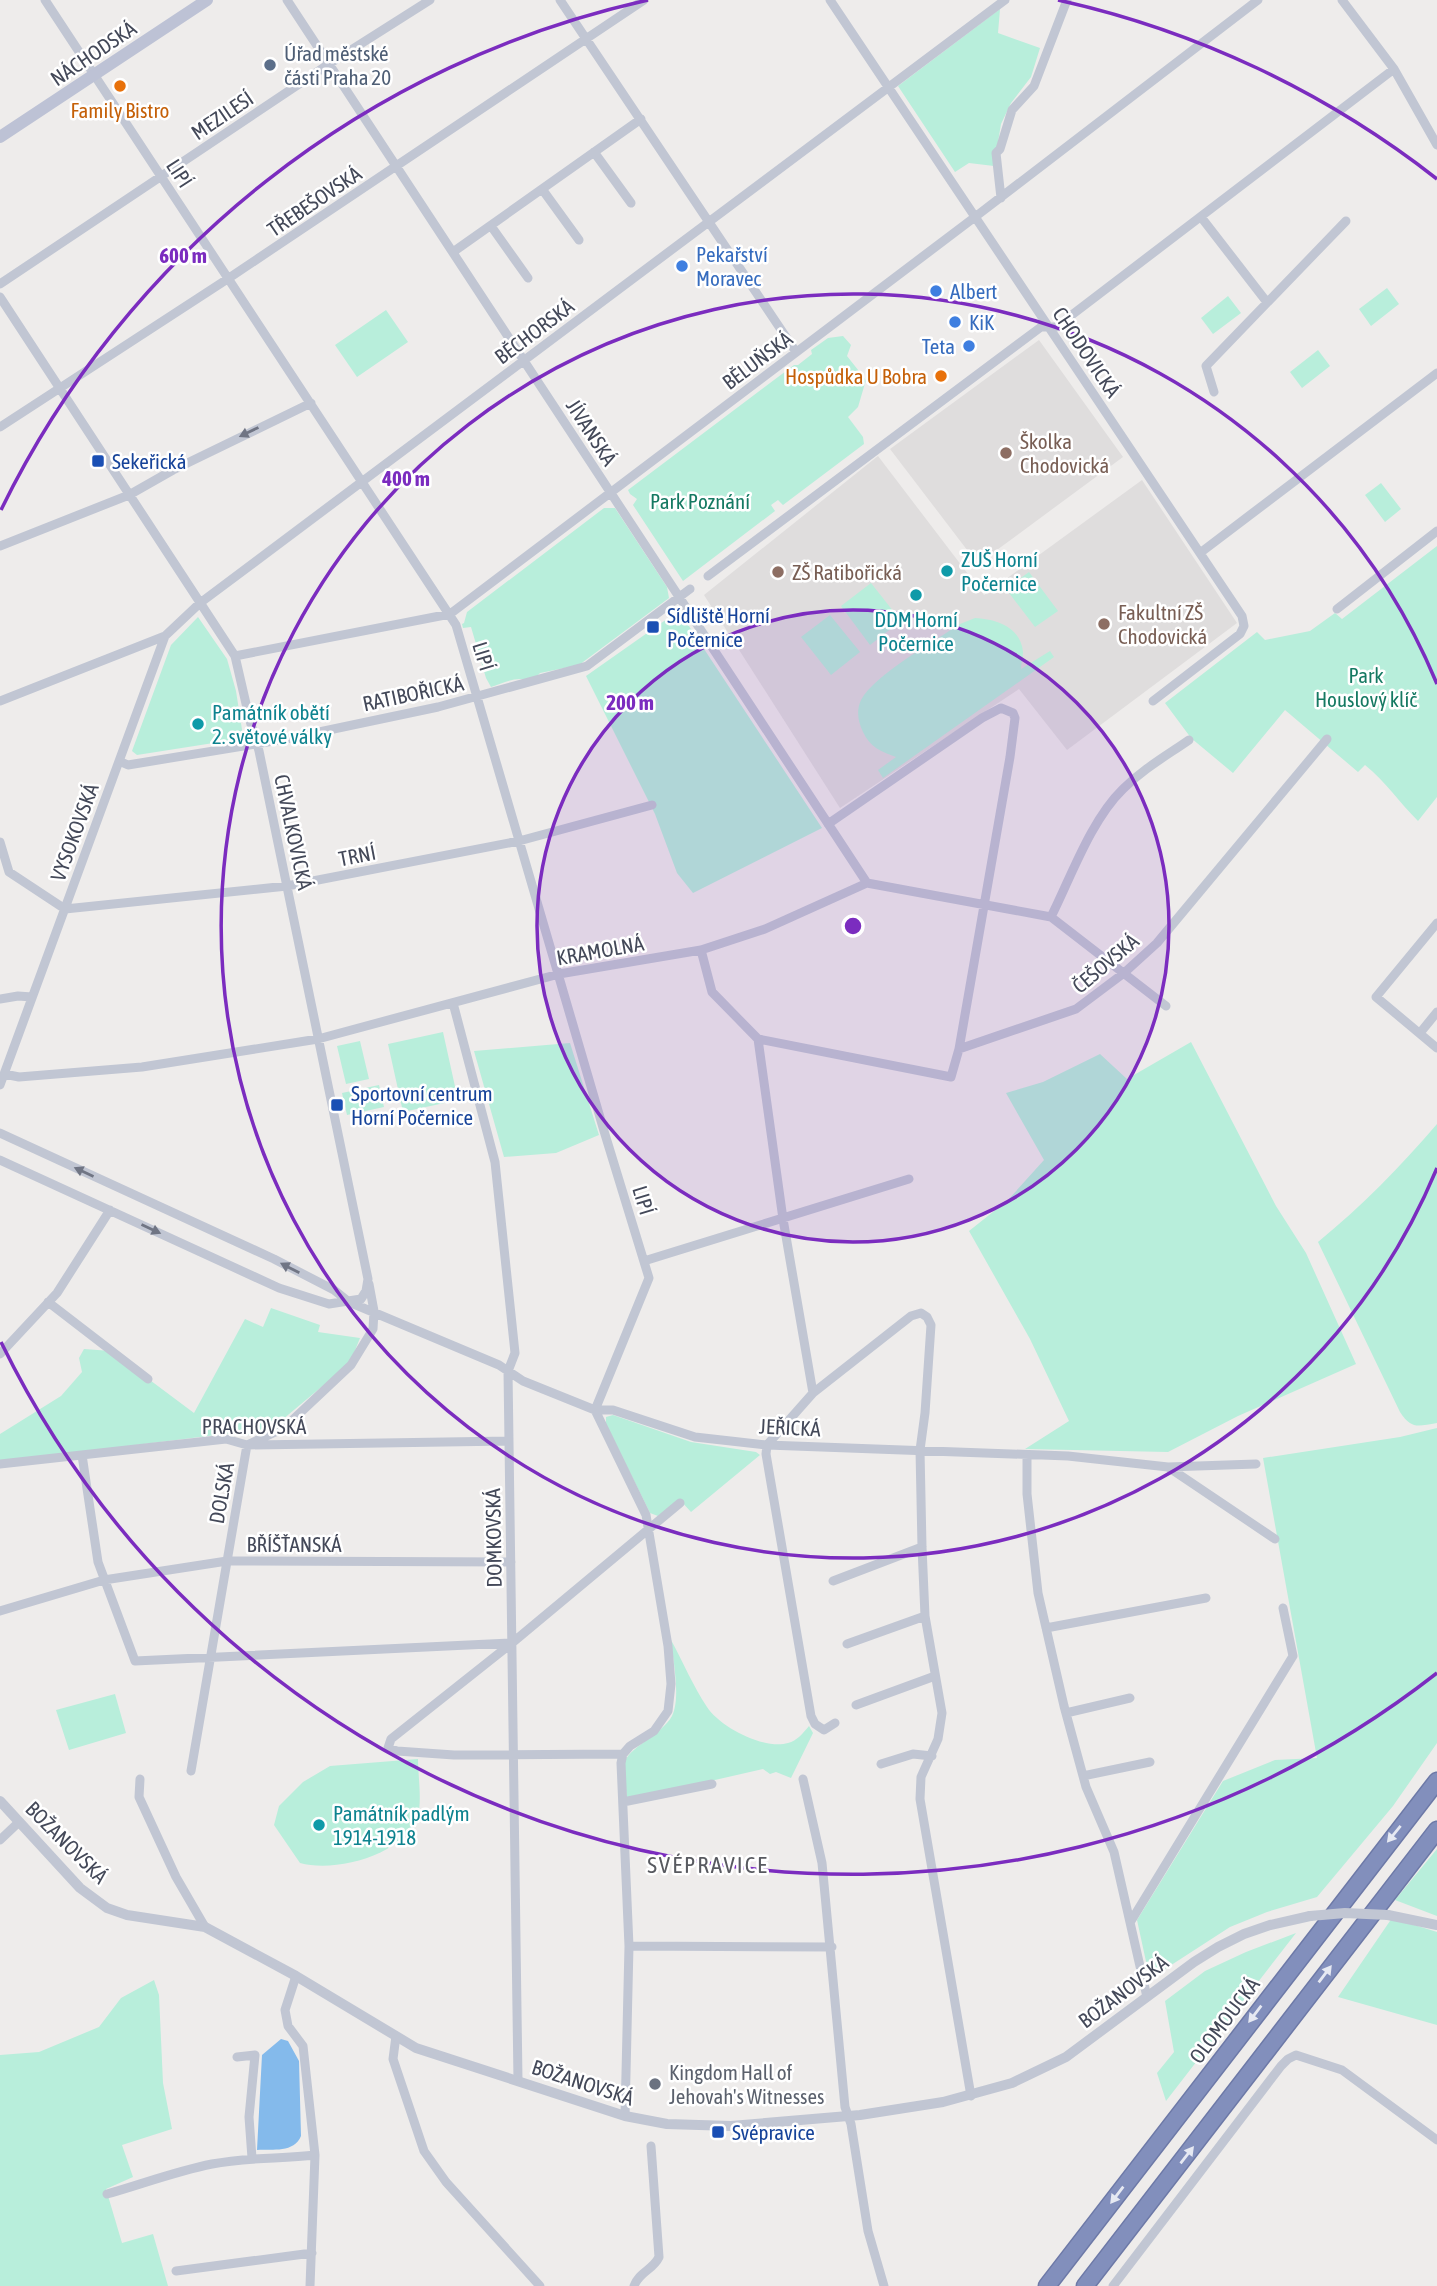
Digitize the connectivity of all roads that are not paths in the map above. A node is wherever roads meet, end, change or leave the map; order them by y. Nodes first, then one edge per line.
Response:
1 (45, 0) edge
2 (207, 0) edge
3 (287, 0) edge
4 (430, 0) edge
5 (560, 0) edge
6 (644, 0) edge
7 (830, 0) edge
8 (1005, 0) edge
9 (1067, 0) edge
10 (1258, 0) edge
11 (1342, 0) edge
12 (586, 38) junction
13 (329, 64) junction
14 (1394, 69) junction
15 (94, 75) junction
16 (889, 88) junction
17 (640, 119) junction
18 (0, 137) edge
19 (1437, 145) edge
20 (594, 152) junction
21 (397, 166) junction
22 (161, 176) junction
23 (542, 189) junction
24 (1000, 198) junction
25 (631, 204) dead end
26 (975, 217) junction
27 (1200, 217) junction
28 (1346, 221) dead end
29 (710, 222) junction
30 (491, 226) junction
31 (579, 240) dead end
32 (453, 252) junction
33 (229, 278) junction
34 (528, 278) dead end
35 (0, 284) edge
36 (0, 297) edge
37 (1266, 301) junction
38 (1049, 327) junction
39 (796, 352) junction
40 (524, 361) junction
41 (1437, 373) edge
42 (60, 388) junction
43 (1214, 392) dead end
44 (311, 403) junction
45 (0, 427) edge
46 (363, 481) junction
47 (611, 493) junction
48 (130, 495) junction
49 (1437, 531) edge
50 (0, 546) edge
51 (1200, 552) junction
52 (708, 576) dead end
53 (690, 589) dead end
54 (679, 597) junction
55 (200, 603) junction
56 (1338, 609) dead end
57 (450, 614) junction
58 (165, 636) junction
59 (235, 656) junction
60 (478, 697) junction
61 (0, 701) edge
62 (1153, 701) dead end
63 (1326, 739) dead end
64 (1189, 740) dead end
65 (258, 744) junction
66 (119, 761) junction
67 (652, 805) dead end
68 (828, 824) junction
69 (519, 841) junction
70 (0, 842) edge
71 (4, 874) edge
72 (867, 883) junction
73 (287, 886) junction
74 (983, 904) junction
75 (65, 909) junction
76 (1051, 917) junction
77 (1437, 923) edge
78 (701, 950) junction
79 (1125, 973) junction
80 (559, 974) junction
81 (32, 997) junction
82 (0, 999) edge
83 (453, 1003) junction
84 (1166, 1006) dead end
85 (1437, 1012) edge
86 (1420, 1033) junction
87 (318, 1039) junction
88 (758, 1040) junction
89 (1437, 1048) edge
90 (959, 1049) junction
91 (4, 1074) junction
92 (0, 1085) edge
93 (0, 1133) edge
94 (0, 1160) edge
95 (909, 1179) dead end
96 (110, 1210) junction
97 (783, 1219) junction
98 (644, 1261) junction
99 (368, 1279) junction
100 (349, 1302) junction
101 (48, 1303) junction
102 (374, 1311) junction
103 (0, 1354) edge
104 (508, 1371) junction
105 (148, 1379) dead end
106 (813, 1393) junction
107 (595, 1410) junction
108 (509, 1441) junction
109 (247, 1445) junction
110 (767, 1445) junction
111 (920, 1450) junction
112 (82, 1455) junction
113 (1027, 1455) junction
114 (0, 1464) edge
115 (1256, 1464) dead end
116 (1168, 1467) junction
117 (680, 1503) dead end
118 (649, 1529) junction
119 (1275, 1539) dead end
120 (922, 1547) junction
121 (227, 1562) junction
122 (511, 1562) junction
123 (104, 1580) junction
124 (832, 1581) dead end
125 (1206, 1598) dead end
126 (1283, 1608) dead end
127 (0, 1611) edge
128 (925, 1616) junction
129 (1046, 1628) junction
130 (512, 1643) junction
131 (847, 1644) dead end
132 (211, 1657) junction
133 (935, 1676) junction
134 (1130, 1698) dead end
135 (856, 1705) dead end
136 (1066, 1713) junction
137 (835, 1723) dead end
138 (513, 1753) junction
139 (623, 1754) junction
140 (932, 1756) junction
141 (1150, 1762) dead end
142 (881, 1764) dead end
143 (191, 1771) dead end
144 (1083, 1776) junction
145 (141, 1779) dead end
146 (803, 1779) dead end
147 (1437, 1781) edge
148 (712, 1784) dead end
149 (0, 1801) edge
150 (623, 1802) junction
151 (19, 1822) junction
152 (1437, 1830) edge
153 (0, 1840) edge
154 (1131, 1921) junction
155 (1437, 1925) edge
156 (205, 1927) junction
157 (629, 1946) junction
158 (832, 1947) junction
159 (296, 1976) junction
160 (1147, 1997) junction
161 (396, 2036) junction
162 (237, 2057) dead end
163 (518, 2081) junction
164 (971, 2096) junction
165 (625, 2116) junction
166 (848, 2116) junction
167 (1437, 2140) edge
168 (651, 2146) dead end
169 (315, 2155) junction
170 (252, 2158) junction
171 (107, 2194) dead end
172 (312, 2253) junction
173 (176, 2271) dead end
174 (310, 2286) edge
175 (540, 2286) edge
176 (634, 2286) edge
177 (884, 2286) edge
178 (1047, 2286) edge
179 (1085, 2286) edge
180 (1113, 2286) edge

1 - 15 street, LIPÍ
2 - 15 main road, NÁCHODSKÁ
3 - 13 street, JÍVANSKÁ
4 - 13 street, MEZILESÍ
5 - 12 street
6 - 12 street, TŘEBEŠOVSKÁ
7 - 16 street, CHODOVICKÁ
8 - 16 street, BĚCHORSKÁ
9 - 24 street
10 - 24 street, BĚLUŇSKÁ
11 - 14 street
12 - 17 street
12 - 21 street, TŘEBEŠOVSKÁ
13 - 21 street, JÍVANSKÁ
13 - 22 street, MEZILESÍ
14 - 19 street
14 - 27 street
15 - 18 main road, NÁCHODSKÁ
15 - 22 street, LIPÍ
16 - 26 street, CHODOVICKÁ
16 - 29 street, BĚCHORSKÁ
17 - 20 street
17 - 29 street
20 - 23 street
20 - 25 street
21 - 32 street, JÍVANSKÁ
21 - 33 street, TŘEBEŠOVSKÁ
22 - 33 street, LIPÍ
22 - 35 street, MEZILESÍ
23 - 30 street
23 - 31 street
24 - 26 street, BĚLUŇSKÁ
26 - 38 street, CHODOVICKÁ
26 - 39 street, BĚLUŇSKÁ
27 - 37 street
27 - 38 street
28 - 37 street
29 - 39 street
29 - 40 street, BĚCHORSKÁ
30 - 32 street
30 - 34 street
32 - 40 street, JÍVANSKÁ
33 - 42 street, TŘEBEŠOVSKÁ
33 - 44 street, LIPÍ
36 - 42 street, CHVALKOVICKÁ
37 - 43 street
38 - 51 street, CHODOVICKÁ
38 - 52 street
39 - 47 street, BĚLUŇSKÁ
40 - 46 street, BĚCHORSKÁ
40 - 47 street, JÍVANSKÁ
41 - 51 street
42 - 45 street, TŘEBEŠOVSKÁ
42 - 48 street, CHVALKOVICKÁ
44 - 46 street, LIPÍ
44 -> 48 street
46 - 55 street, BĚCHORSKÁ
46 - 57 street, LIPÍ
47 - 54 street, JÍVANSKÁ
47 - 57 street, BĚLUŇSKÁ
48 - 50 street
48 - 55 street, CHVALKOVICKÁ
49 - 56 street
51 - 62 street, CHODOVICKÁ
53 - 54 street, RATIBOŘICKÁ
54 - 60 street, RATIBOŘICKÁ
54 - 68 street, JÍVANSKÁ
55 - 58 street, VYSOKOVSKÁ
55 - 59 street, CHVALKOVICKÁ
57 - 59 street, BĚLUŇSKÁ
57 - 60 street, LIPÍ
58 - 61 street
58 - 66 street, VYSOKOVSKÁ
59 - 65 street, CHVALKOVICKÁ
60 - 65 street, RATIBOŘICKÁ
60 - 69 street, LIPÍ
63 - 79 street, ČEŠOVSKÁ
64 - 76 street
65 - 66 street, RATIBOŘICKÁ
65 - 73 street, CHVALKOVICKÁ
66 - 75 street, VYSOKOVSKÁ
67 - 69 street, TRNÍ
68 - 72 street, JÍVANSKÁ
68 - 74 street
69 - 73 street, TRNÍ
69 - 80 street, LIPÍ
70 - 71 street
71 - 75 street
72 - 74 street
72 - 78 street, KRAMOLNÁ
73 - 75 street, TRNÍ
73 - 87 street, CHVALKOVICKÁ
74 - 76 street
74 - 90 street
75 - 81 street, VYSOKOVSKÁ
76 - 79 street
77 - 86 street
78 - 80 street, KRAMOLNÁ
78 - 88 street
79 - 84 street
79 - 90 street, ČEŠOVSKÁ
80 - 83 street, KRAMOLNÁ
80 - 98 street, LIPÍ
81 - 82 street
81 - 91 street, VYSOKOVSKÁ
83 - 87 street, KRAMOLNÁ
83 - 104 street, DOMKOVSKÁ
85 - 86 street
86 - 89 street
87 - 91 street, KRAMOLNÁ
87 - 99 street, CHVALKOVICKÁ
88 - 90 street
88 - 97 street
91 - 92 street, VYSOKOVSKÁ
100 -> 93 street, JEŘICKÁ
94 - 96 street, JEŘICKÁ
95 - 97 street
96 -> 100 street, JEŘICKÁ
96 - 101 street
97 - 98 street
97 - 106 street
98 - 107 street, LIPÍ
99 - 100 street
99 - 102 street, DOLSKÁ
100 - 102 street, JEŘICKÁ
101 - 103 street
101 - 105 street
102 - 104 street, JEŘICKÁ
102 - 109 street, DOLSKÁ
104 - 107 street, JEŘICKÁ
104 - 108 street, DOMKOVSKÁ
106 - 110 street
106 - 111 street
107 - 110 street, JEŘICKÁ
107 - 118 street
108 - 109 street, PRACHOVSKÁ
108 - 122 street, DOMKOVSKÁ
109 - 112 street, PRACHOVSKÁ
109 - 121 street, DOLSKÁ
110 - 111 street, JEŘICKÁ
110 - 137 street
111 - 113 street, JEŘICKÁ
111 - 120 street
112 - 114 street, PRACHOVSKÁ
112 - 123 street
113 - 116 street, JEŘICKÁ
113 - 129 street
115 - 116 street, JEŘICKÁ
116 - 119 street
117 - 118 street
118 - 130 street
118 - 139 street
120 - 124 street
120 - 128 street
121 - 122 street, BŘÍŠŤANSKÁ
121 - 123 street, BŘÍŠŤANSKÁ
121 - 132 street, DOLSKÁ
122 - 130 street, DOMKOVSKÁ
123 - 127 street, BŘÍŠŤANSKÁ
123 - 132 street
125 - 129 street
126 - 154 street
128 - 131 street
128 - 133 street
129 - 136 street
130 - 132 street
130 - 138 street, DOMKOVSKÁ
130 - 138 street
132 - 143 street, DOLSKÁ
133 - 135 street
133 - 140 street
134 - 136 street
136 - 144 street
138 - 139 street
138 - 163 street, DOMKOVSKÁ
139 - 150 street
140 - 142 street
140 - 164 street
141 - 144 street
144 - 154 street
145 - 156 street
146 - 158 street
147 -> 178 highway, OLOMOUCKÁ
148 - 150 street
149 - 151 street, BOŽANOVSKÁ
150 - 157 street
151 - 153 street
151 - 156 street, BOŽANOVSKÁ
179 -> 152 highway
154 - 160 street
155 - 160 street, BOŽANOVSKÁ, bridge
156 - 159 street, BOŽANOVSKÁ
157 - 158 street
157 - 165 street
158 - 166 street
159 - 161 street, BOŽANOVSKÁ
159 - 169 street
160 - 164 street, BOŽANOVSKÁ
161 - 163 street, BOŽANOVSKÁ
161 - 175 street
162 - 170 street
163 - 165 street, BOŽANOVSKÁ
164 - 166 street, BOŽANOVSKÁ
165 - 166 street, BOŽANOVSKÁ
166 - 177 street
167 - 180 street
168 - 176 street
169 - 170 street
169 - 172 street
170 - 171 street
172 - 173 street
172 - 174 street

